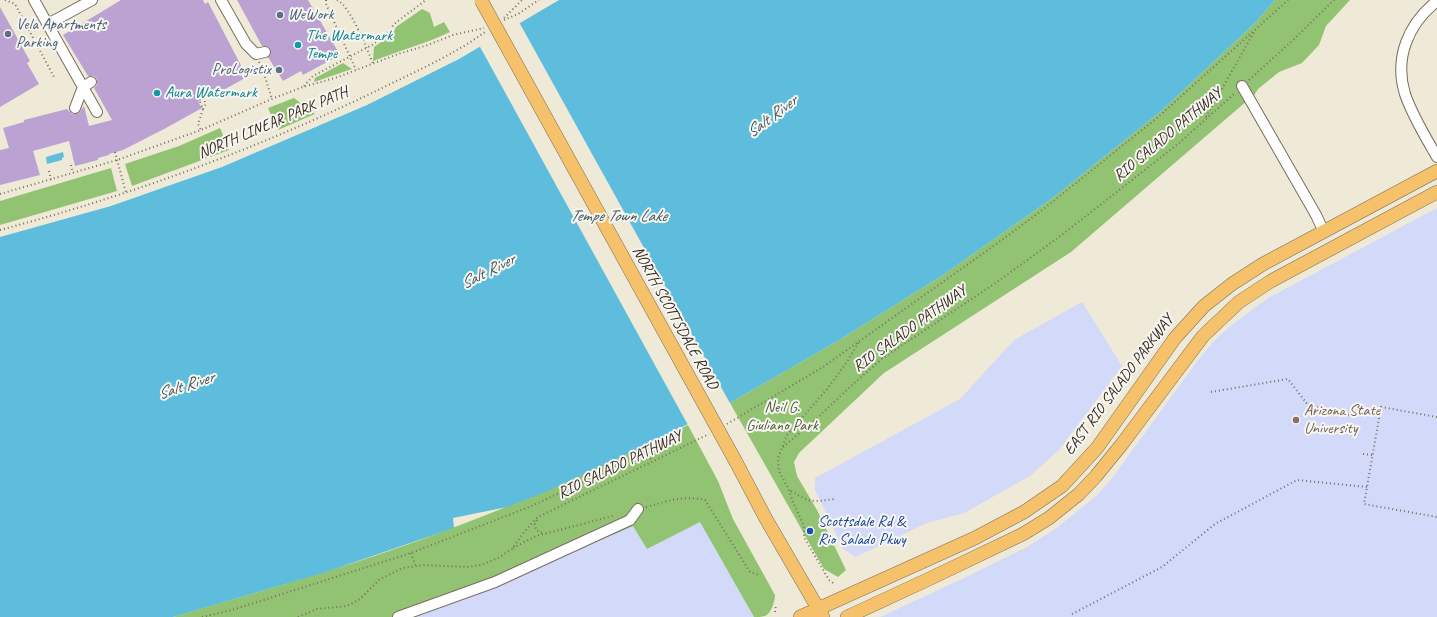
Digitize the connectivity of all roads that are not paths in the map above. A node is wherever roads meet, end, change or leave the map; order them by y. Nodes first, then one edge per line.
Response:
1 (34, 0) edge
2 (92, 0) edge
3 (221, 0) edge
4 (481, 0) edge
5 (1437, 1) edge
6 (48, 24) junction
7 (260, 53) road end
8 (87, 85) junction
9 (1242, 86) road end
10 (75, 108) dead end
11 (97, 112) dead end
12 (1437, 157) edge
13 (1437, 171) edge
14 (1437, 192) edge
15 (1324, 232) junction
16 (638, 509) road end
17 (820, 613) edge
18 (398, 617) edge
19 (800, 617) edge
20 (846, 617) edge

1 - 6 street
2 - 6 street
3 - 7 street
4 - 17 main road, NORTH SCOTTSDALE ROAD, bridge
5 - 12 street
6 - 8 street
8 - 10 street
8 - 11 street
9 - 15 street
13 - 15 main road, EAST RIO SALADO PARKWAY
14 - 20 main road
15 - 17 main road, EAST RIO SALADO PARKWAY
16 - 18 street
17 - 19 main road, EAST RIO SALADO PARKWAY

